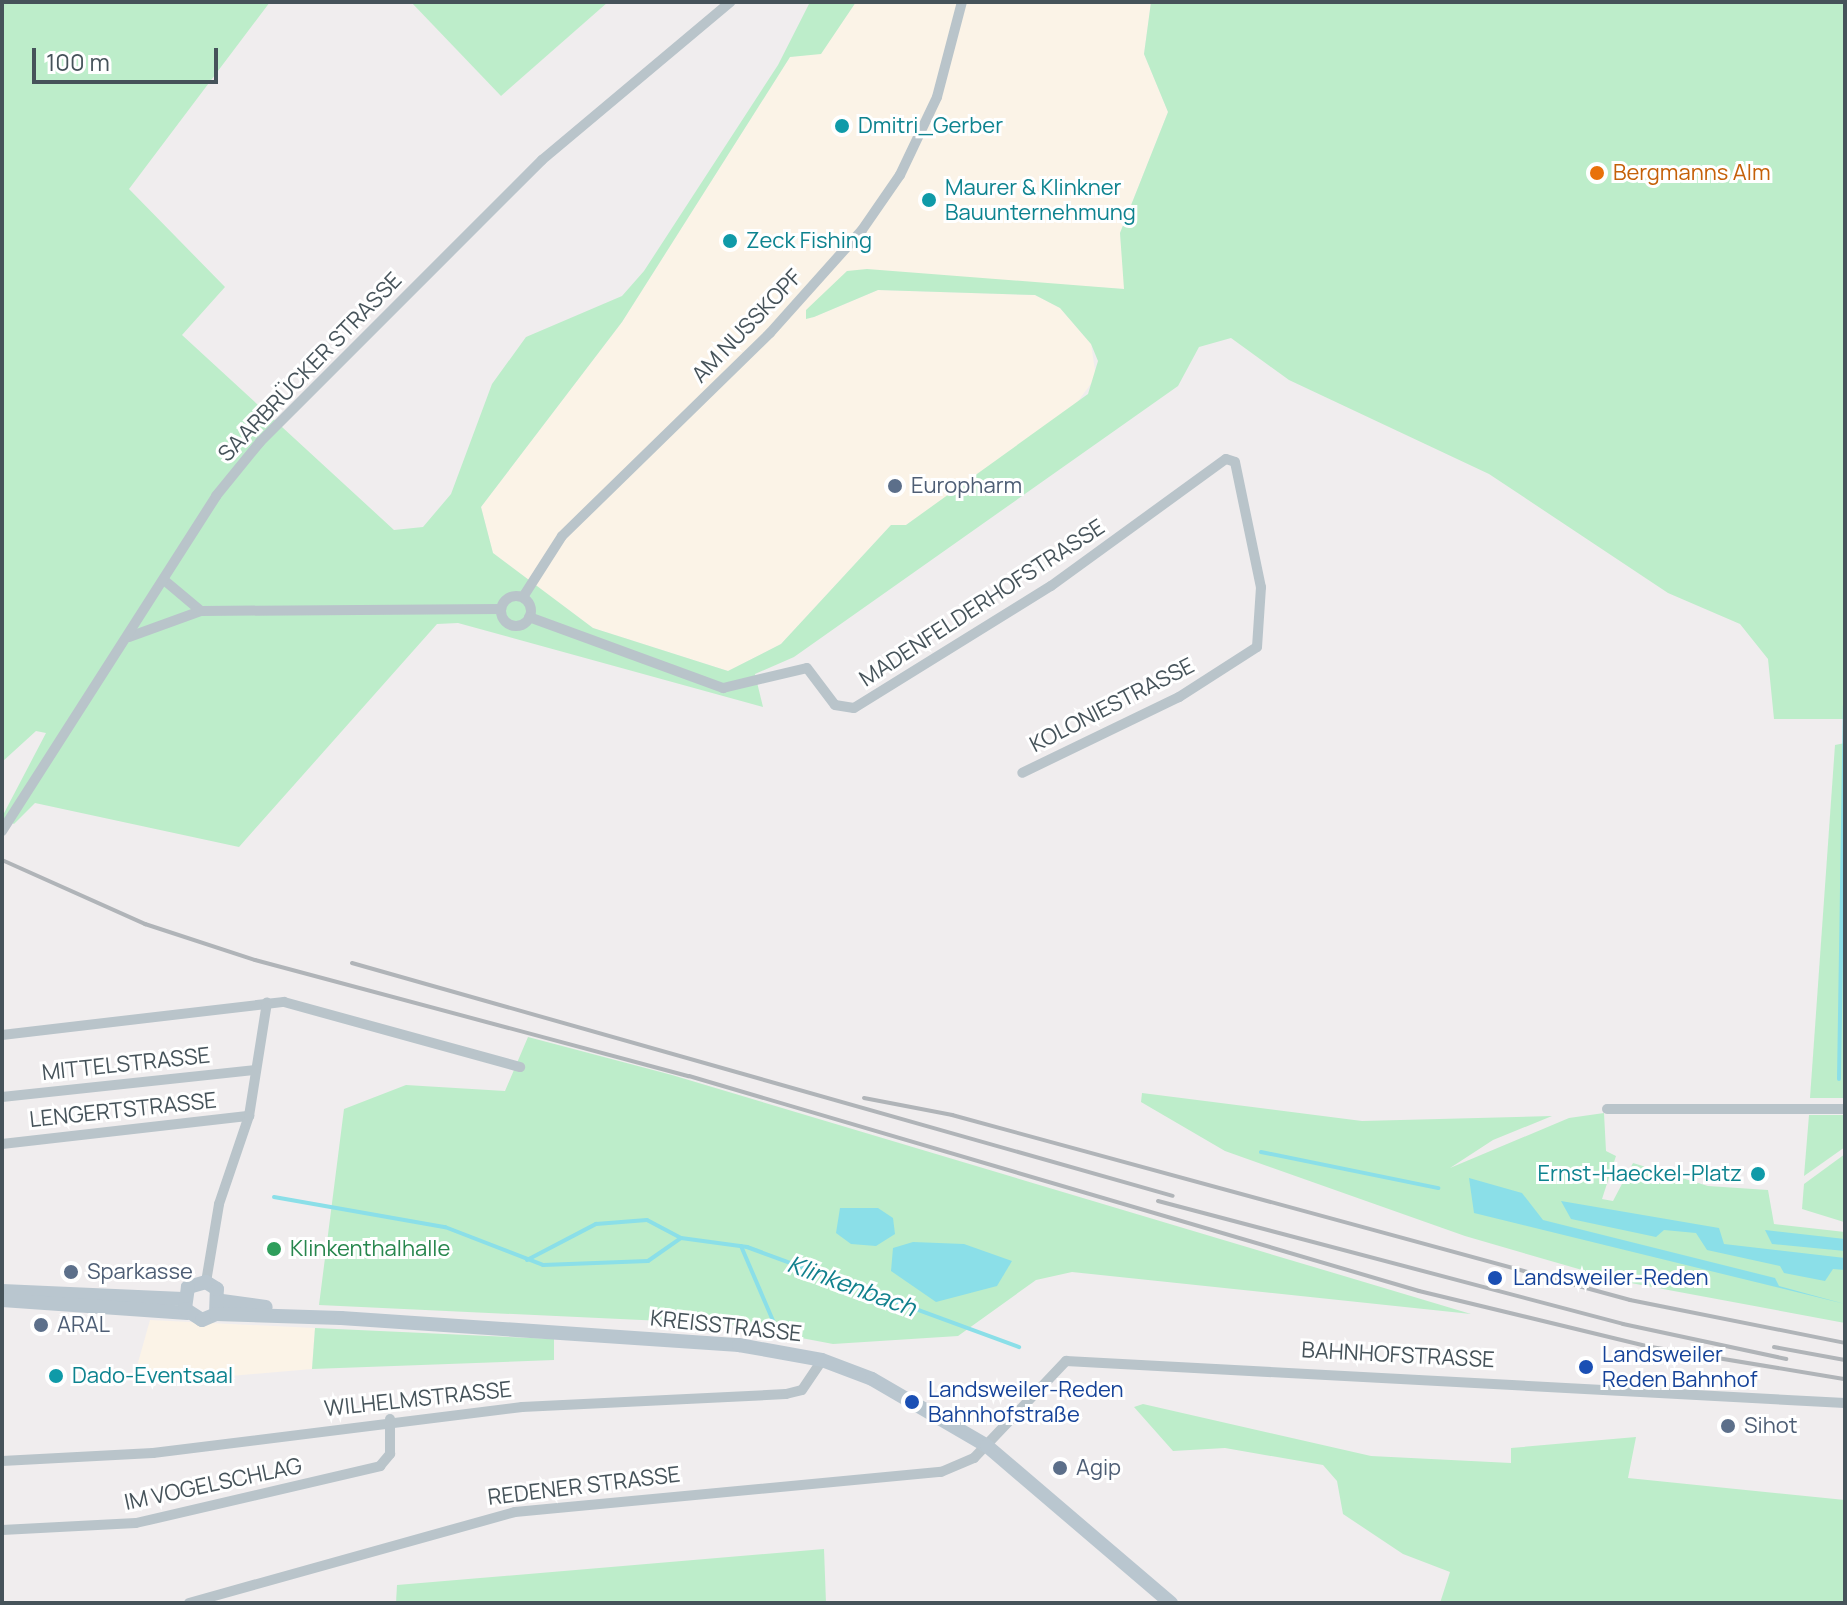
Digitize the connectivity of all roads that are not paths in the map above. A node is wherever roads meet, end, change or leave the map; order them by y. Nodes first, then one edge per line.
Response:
1 (730, 2) edge
2 (962, 2) edge
3 (1231, 459) joint
4 (164, 580) junction
5 (523, 597) junction
6 (501, 609) junction
7 (201, 611) junction
8 (529, 617) junction
9 (129, 637) junction
10 (1022, 773) dead end
11 (2, 831) edge
12 (267, 1002) junction
13 (2, 1035) edge
14 (520, 1067) dead end
15 (254, 1070) junction
16 (2, 1097) edge
17 (1607, 1109) dead end
18 (1845, 1109) edge
19 (249, 1116) junction
20 (2, 1144) edge
21 (206, 1282) junction
22 (2, 1291) edge
23 (2, 1300) edge
24 (185, 1306) junction
25 (219, 1307) junction
26 (822, 1360) junction
27 (1845, 1403) edge
28 (390, 1419) junction
29 (987, 1446) junction
30 (2, 1461) edge
31 (2, 1530) edge
32 (189, 1603) edge
33 (1171, 1603) edge

1 - 4 street, SAARBRÜCKER STRASSE
2 - 5 street, AM NUSSKOPF
3 - 8 street, MADENFELDERHOFSTRASSE
3 - 10 street, KOLONIESTRASSE
4 - 7 street
4 - 9 street, SAARBRÜCKER STRASSE
5 - 6 street, MADENFELDERHOFSTRASSE
5 - 8 street
6 - 7 street, MADENFELDERHOFSTRASSE
6 - 8 street, MADENFELDERHOFSTRASSE
7 - 9 street, MADENFELDERHOFSTRASSE
9 - 11 street, SAARBRÜCKER STRASSE
12 - 13 street
12 - 14 street
12 - 15 street
15 - 16 street, MITTELSTRASSE
15 - 19 street
17 - 18 street
19 - 20 street, LENGERTSTRASSE
19 - 21 street
21 - 24 main road
21 - 25 main road
22 - 24 main road, KREISSTRASSE
23 - 24 main road, KREISSTRASSE
24 - 25 main road, KREISSTRASSE
25 - 26 main road, KREISSTRASSE
26 - 28 street, WILHELMSTRASSE
26 - 29 main road, KREISSTRASSE
27 - 29 street, BAHNHOFSTRASSE
28 - 30 street, WILHELMSTRASSE
28 - 31 street, IM VOGELSCHLAG
29 - 32 street, REDENER STRASSE
29 - 33 main road, KREISSTRASSE

